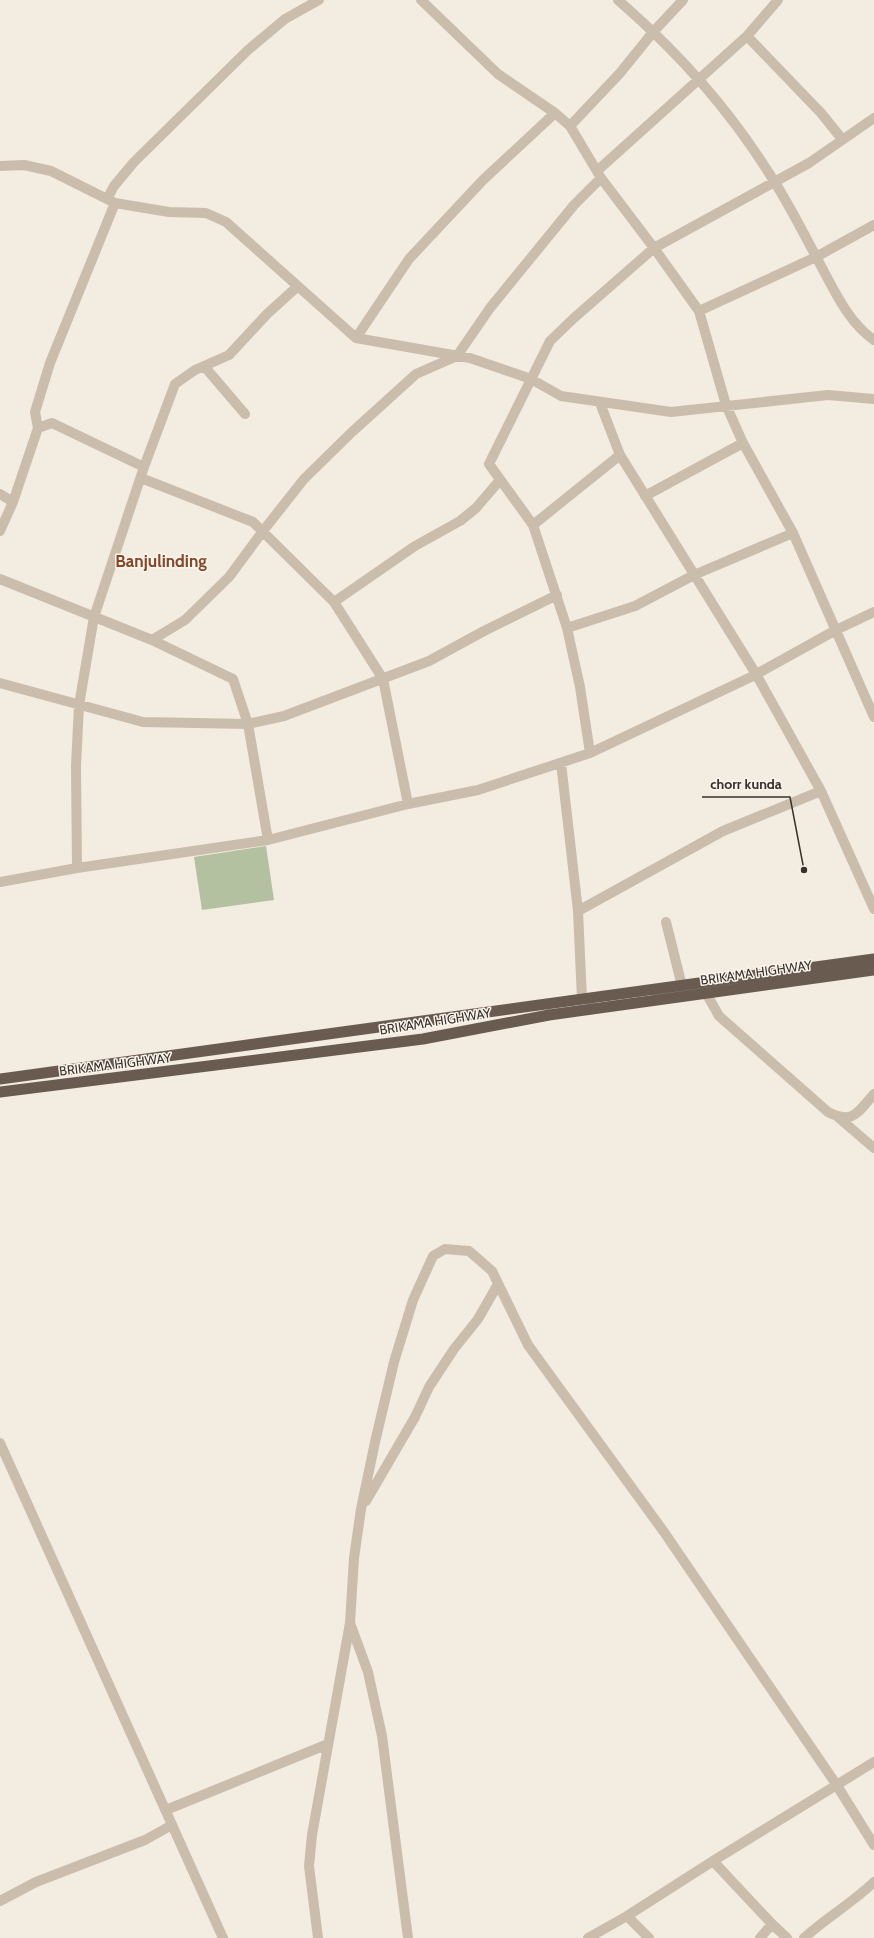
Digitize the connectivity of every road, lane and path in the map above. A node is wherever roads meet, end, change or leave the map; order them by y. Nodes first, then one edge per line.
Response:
1 (319, 0) edge
2 (421, 0) edge
3 (618, 0) edge
4 (683, 0) edge
5 (778, 0) edge
6 (654, 31) junction
7 (747, 36) junction
8 (700, 78) junction
9 (555, 113) junction
10 (874, 118) edge
11 (570, 126) junction
12 (842, 139) junction
13 (0, 166) edge
14 (599, 175) junction
15 (775, 182) junction
16 (111, 201) junction
17 (874, 225) edge
18 (654, 248) junction
19 (816, 257) junction
20 (298, 286) junction
21 (699, 311) junction
22 (356, 338) junction
23 (874, 340) edge
24 (457, 356) junction
25 (204, 366) junction
26 (531, 379) junction
27 (874, 399) edge
28 (600, 403) junction
29 (726, 405) junction
30 (245, 414) dead end
31 (38, 428) junction
32 (743, 443) junction
33 (620, 455) junction
34 (144, 467) junction
35 (141, 478) junction
36 (500, 480) junction
37 (0, 494) edge
38 (645, 496) junction
39 (13, 502) junction
40 (533, 525) junction
41 (0, 531) edge
42 (262, 531) junction
43 (793, 533) junction
44 (694, 575) junction
45 (0, 579) edge
46 (557, 595) junction
47 (334, 602) junction
48 (874, 612) edge
49 (94, 617) junction
50 (567, 628) junction
51 (836, 630) junction
52 (152, 640) junction
53 (756, 674) junction
54 (383, 679) junction
55 (0, 683) edge
56 (79, 705) junction
57 (874, 717) edge
58 (248, 724) junction
59 (590, 753) junction
60 (561, 763) junction
61 (821, 791) junction
62 (408, 804) junction
63 (268, 840) junction
64 (77, 868) junction
65 (0, 882) edge
66 (874, 909) edge
67 (578, 911) junction
68 (666, 922) dead end
69 (874, 960) edge
70 (874, 970) edge
71 (682, 986) junction
72 (705, 988) junction
73 (582, 999) junction
74 (0, 1079) edge
75 (0, 1092) edge
76 (874, 1094) edge
77 (839, 1118) junction
78 (874, 1148) edge
79 (498, 1284) junction
80 (1, 1448) edge
81 (361, 1509) junction
82 (350, 1623) junction
83 (328, 1744) junction
84 (874, 1763) edge
85 (836, 1784) junction
86 (166, 1810) junction
87 (172, 1825) junction
88 (874, 1845) edge
89 (713, 1861) junction
90 (874, 1882) edge
91 (0, 1901) edge
92 (627, 1916) junction
93 (772, 1924) junction
94 (223, 1938) edge
95 (318, 1938) edge
96 (408, 1938) edge
97 (588, 1938) edge
98 (648, 1938) edge
99 (760, 1938) edge
100 (787, 1938) edge
101 (804, 1938) edge

1 - 16 street
2 - 9 street
3 - 6 street
4 - 6 street
5 - 7 street
6 - 8 street
6 - 11 street
7 - 8 street
7 - 12 street
8 - 14 street
8 - 15 street
9 - 11 street
9 - 22 street
10 - 12 street
11 - 14 street
12 - 15 street
13 - 16 street
14 - 18 street
14 - 24 street
15 - 18 street
15 - 19 street
16 - 20 street
16 - 31 street
17 - 19 street
18 - 21 street
18 - 26 street
19 - 21 street
19 - 23 street
20 - 22 street
20 - 25 street
21 - 29 street
22 - 24 street
24 - 26 street
24 - 42 street
25 - 30 street
25 - 34 street
26 - 28 street
26 - 36 street
27 - 29 street
28 - 29 street
28 - 33 street
29 - 32 street
31 - 34 street
31 - 39 street
32 - 38 street
32 - 43 street
33 - 38 street
33 - 40 street
34 - 35 street
35 - 42 street
35 - 49 street
36 - 40 street
36 - 47 street
37 - 39 street
38 - 44 street
39 - 41 street
40 - 46 street
42 - 47 street
42 - 52 street
43 - 44 street
43 - 51 street
44 - 50 street
44 - 53 street
45 - 49 street
46 - 50 street
46 - 54 street
47 - 54 street
48 - 51 street
49 - 52 street
49 - 56 street
50 - 59 street
51 - 53 street
51 - 57 street
52 - 58 street
53 - 59 street
53 - 61 street
54 - 58 street
54 - 62 street
55 - 56 street
56 - 58 street
56 - 64 street
58 - 63 street
59 - 60 street
60 - 62 street
60 - 67 street
61 - 66 street
61 - 67 street
62 - 63 street
63 - 64 street
64 - 65 street
67 - 73 street
68 - 71 street
69 - 72 highway, BRIKAMA HIGHWAY
70 - 72 highway, BRIKAMA HIGHWAY
71 - 72 highway, BRIKAMA HIGHWAY
71 - 73 highway, BRIKAMA HIGHWAY
72 - 75 highway, BRIKAMA HIGHWAY
72 - 77 street
73 - 74 highway, BRIKAMA HIGHWAY
76 - 77 street
77 - 78 street
79 - 81 street
79 - 81 street
79 - 85 street
80 - 86 street
81 - 82 street
82 - 83 street
82 - 96 street
83 - 86 street
83 - 95 street
84 - 85 street
85 - 88 street
85 - 89 street
86 - 87 street
87 - 91 street
87 - 94 street
89 - 92 street
89 - 93 street
90 - 101 street
92 - 97 street
92 - 98 street
93 - 99 street
93 - 100 street

